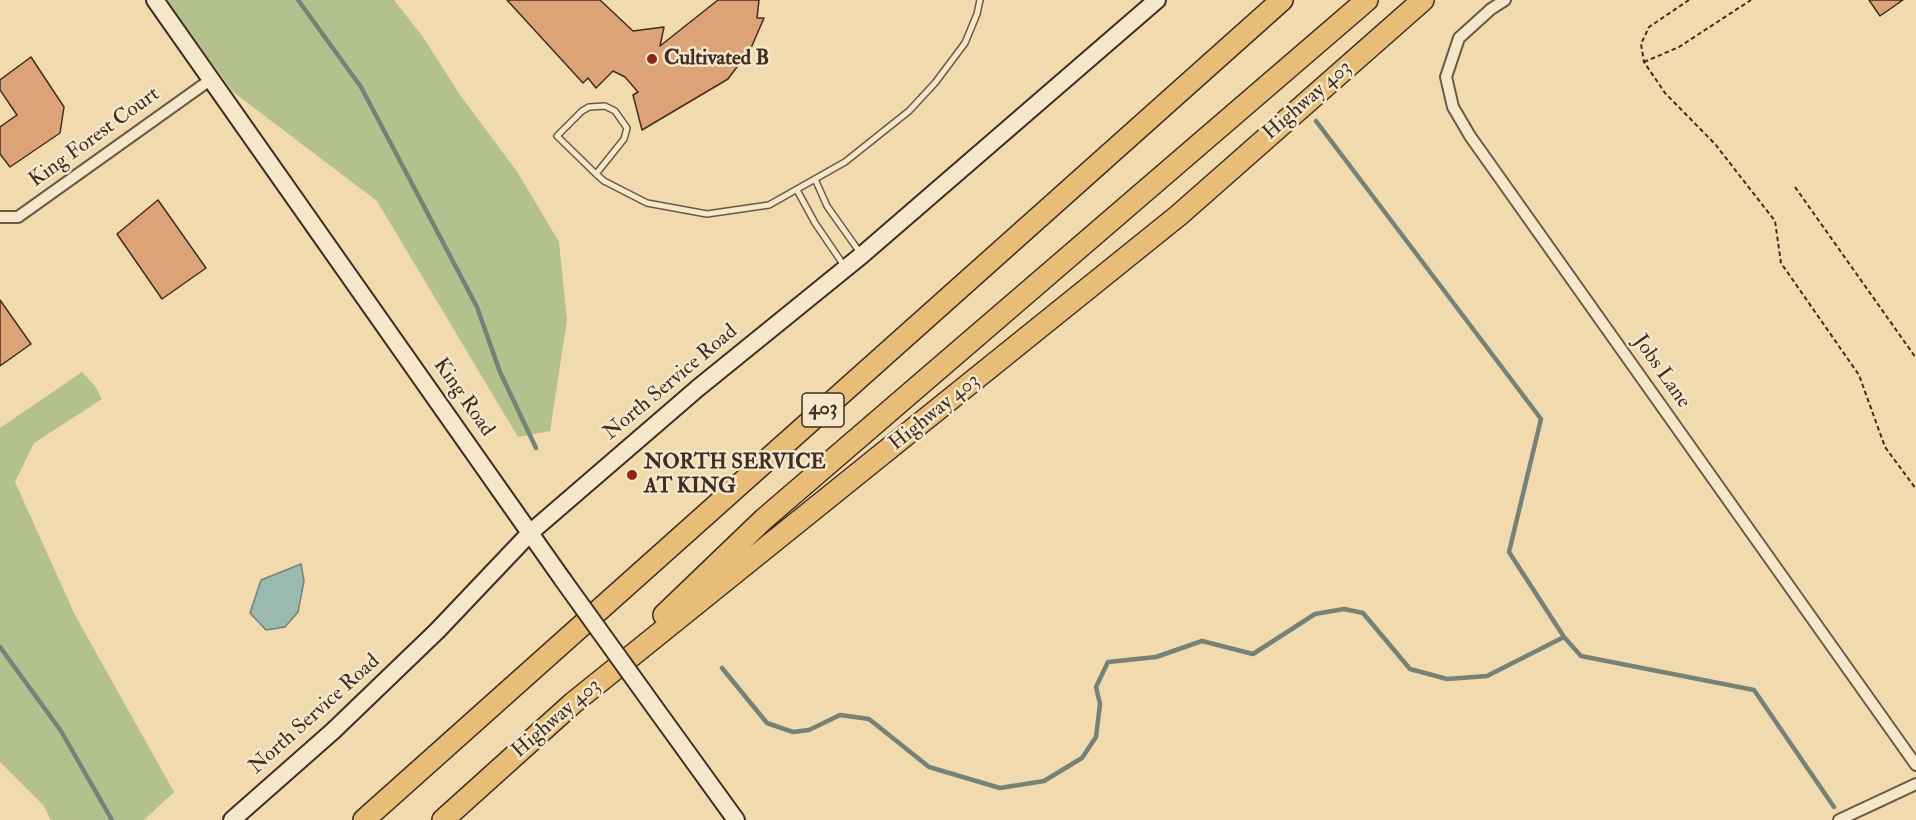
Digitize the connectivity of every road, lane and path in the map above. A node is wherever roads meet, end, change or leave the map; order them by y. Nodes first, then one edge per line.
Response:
1 (155, 0) edge
2 (980, 0) edge
3 (1157, 0) edge
4 (1282, 0) edge
5 (1367, 0) edge
6 (1423, 0) edge
7 (1505, 0) edge
8 (1689, 0) edge
9 (1751, 0) edge
10 (1644, 62) junction
11 (210, 80) junction
12 (596, 174) junction
13 (815, 179) junction
14 (1795, 186) dead end
15 (797, 190) junction
16 (0, 217) edge
17 (862, 255) junction
18 (846, 268) junction
19 (1916, 358) edge
20 (1916, 489) edge
21 (531, 532) junction
22 (573, 703) junction
23 (1916, 765) edge
24 (1916, 784) edge
25 (231, 820) edge
26 (364, 820) edge
27 (443, 820) edge
28 (736, 820) edge
29 (1839, 820) edge

1 - 11 street, King Road
2 - 13 lane
3 - 17 street, North Service Road
4 - 26 highway, 403
5 - 22 highway
6 - 22 highway, Highway 403
7 - 23 street, Jobs Lane
8 - 10 path
9 - 10 path
10 - 20 path
11 - 16 street, King Forest Court
11 - 21 street, King Road
12 - 12 lane
12 - 15 lane
13 - 15 lane
13 - 17 lane
14 - 19 path
15 - 18 lane
17 - 18 street, North Service Road
18 - 21 street, North Service Road
21 - 25 street, North Service Road
21 - 28 street, King Road, bridge
22 - 27 highway, Highway 403
24 - 29 street

